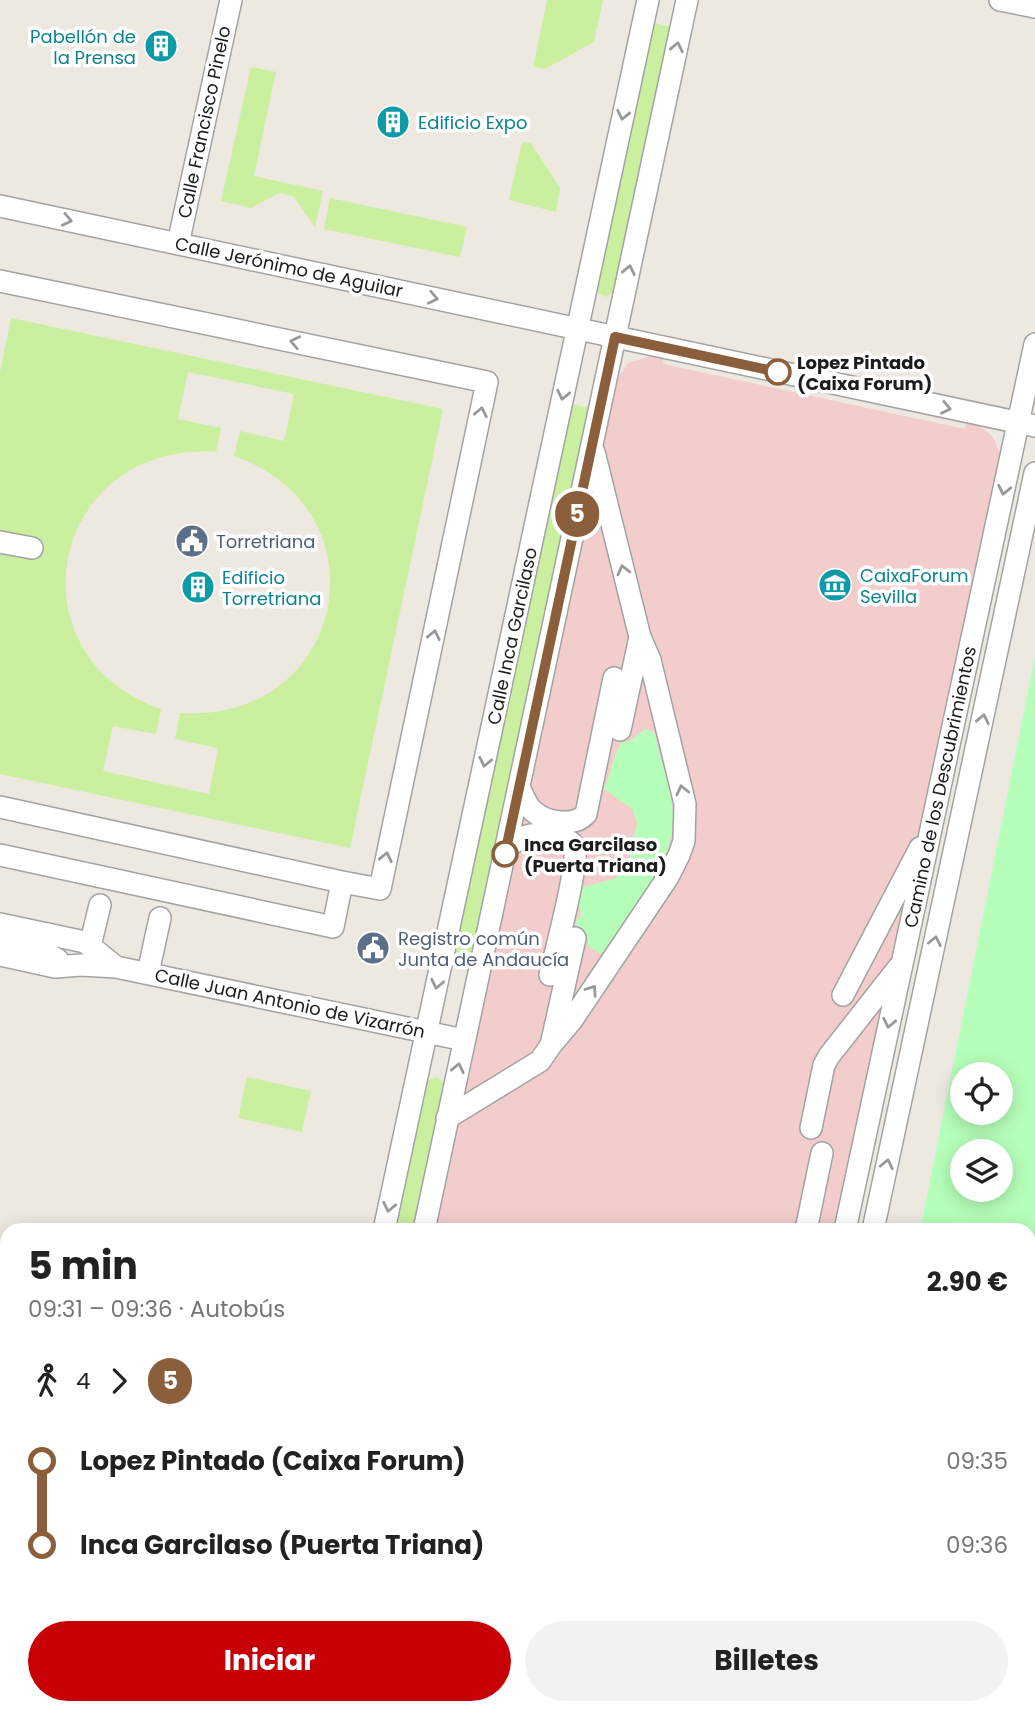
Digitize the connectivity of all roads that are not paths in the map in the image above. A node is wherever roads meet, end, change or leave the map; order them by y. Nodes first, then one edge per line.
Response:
1 (231, 0) edge
2 (648, 0) edge
3 (687, 0) edge
4 (1000, 0) edge
5 (1035, 7) edge
6 (0, 206) edge
7 (178, 244) junction
8 (0, 281) edge
9 (578, 329) junction
10 (615, 337) junction
11 (1035, 344) edge
12 (1027, 425) edge
13 (592, 445) junction
14 (1035, 473) edge
15 (0, 542) edge
16 (32, 548) dead end
17 (640, 637) junction
18 (614, 678) dead end
19 (620, 730) dead end
20 (519, 787) junction
21 (0, 807) edge
22 (932, 824) junction
23 (505, 850) junction
24 (0, 855) edge
25 (342, 882) junction
26 (103, 889) junction
27 (163, 902) junction
28 (0, 924) edge
29 (575, 938) dead end
30 (0, 940) edge
31 (0, 955) edge
32 (86, 956) junction
33 (903, 962) junction
34 (148, 973) junction
35 (550, 975) dead end
36 (843, 995) dead end
37 (427, 1032) junction
38 (464, 1040) junction
39 (551, 1045) junction
40 (447, 1118) junction
41 (811, 1128) dead end
42 (822, 1153) dead end
43 (386, 1223) edge
44 (425, 1223) edge
45 (807, 1223) edge
46 (847, 1223) edge
47 (874, 1223) edge

1 - 7 street, Calle Francisco Pinelo
2 -> 9 street, Calle Inca Garcilaso
10 -> 3 street
4 - 5 street
6 -> 7 street, Calle Jerónimo de Aguilar
7 -> 9 street, Calle Jerónimo de Aguilar
25 -> 8 street
9 - 10 street, Calle Jerónimo de Aguilar
9 -> 37 street, Calle Inca Garcilaso
10 -> 12 street, Calle Jerónimo de Aguilar
10 - 13 street
11 - 12 street, Camino de los Descubrimientos
12 -> 22 street, Camino de los Descubrimientos
17 -> 13 street
13 - 20 street
47 -> 14 street, Camino de los Descubrimientos
15 - 16 street
17 - 19 street
39 -> 17 street
18 - 20 street
20 - 23 street
21 - 25 street
22 - 33 street, Camino de los Descubrimientos
22 - 36 street
23 - 35 street
23 - 38 street
24 - 26 street
25 - 27 street
26 - 27 street
26 - 32 street
27 - 34 street
28 - 32 street, Calle Juan Antonio de Vizarrón
29 - 39 street
30 - 32 street
31 - 32 street, Calle Juan Antonio de Vizarrón
32 - 34 street, Calle Juan Antonio de Vizarrón
33 - 41 street
33 -> 46 street, Camino de los Descubrimientos
34 - 37 street, Calle Juan Antonio de Vizarrón
37 - 38 street, Calle Juan Antonio de Vizarrón
37 -> 43 street, Calle Inca Garcilaso
40 -> 38 street
39 - 40 street
40 - 44 street
42 - 45 street

